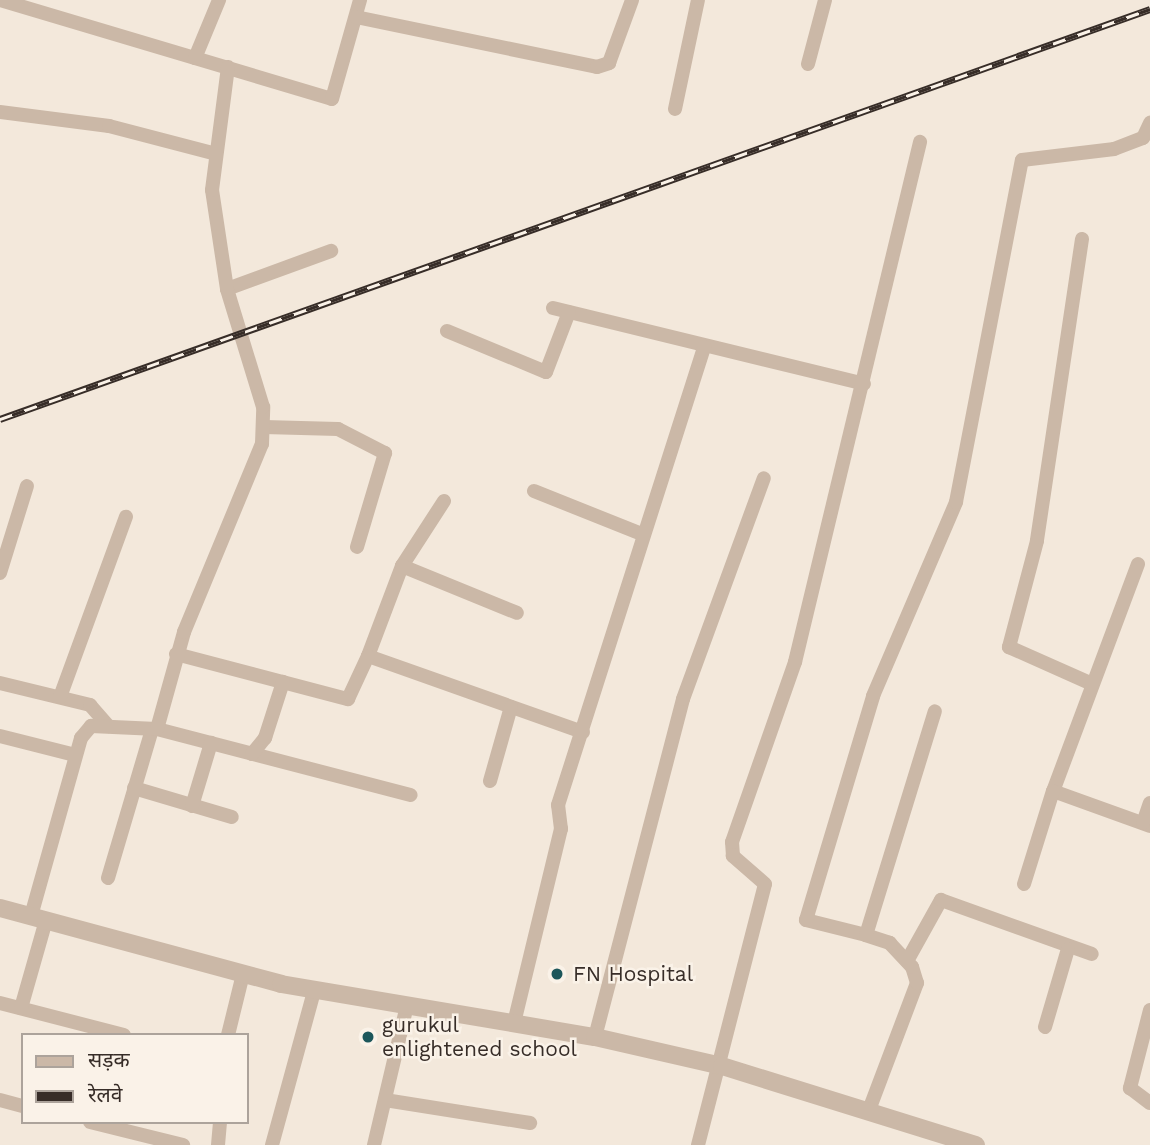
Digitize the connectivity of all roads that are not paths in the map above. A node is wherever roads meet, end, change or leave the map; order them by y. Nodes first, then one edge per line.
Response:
1 (0, 0) edge
2 (219, 0) edge
3 (360, 0) edge
4 (632, 0) edge
5 (698, 0) edge
6 (825, 0) edge
7 (356, 17) junction
8 (195, 58) junction
9 (808, 64) dead end
10 (228, 67) junction
11 (675, 109) dead end
12 (0, 112) edge
13 (1150, 123) edge
14 (920, 142) dead end
15 (213, 153) junction
16 (1082, 239) dead end
17 (331, 251) dead end
18 (227, 289) junction
19 (553, 308) dead end
20 (569, 312) junction
21 (447, 331) dead end
22 (704, 347) junction
23 (864, 384) junction
24 (264, 427) junction
25 (764, 478) dead end
26 (27, 486) dead end
27 (534, 491) dead end
28 (444, 501) dead end
29 (126, 517) dead end
30 (644, 535) junction
31 (357, 547) dead end
32 (1138, 564) dead end
33 (402, 566) junction
34 (0, 573) edge
35 (517, 613) dead end
36 (184, 632) junction
37 (176, 654) junction
38 (368, 656) junction
39 (192, 658) junction
40 (283, 682) junction
41 (0, 683) edge
42 (1092, 684) junction
43 (60, 697) junction
44 (511, 707) junction
45 (934, 710) dead end
46 (108, 726) junction
47 (155, 729) junction
48 (583, 732) junction
49 (0, 736) edge
50 (211, 743) junction
51 (252, 754) junction
52 (75, 755) junction
53 (490, 781) dead end
54 (134, 788) junction
55 (1053, 791) junction
56 (411, 795) dead end
57 (1150, 803) edge
58 (192, 806) junction
59 (232, 817) dead end
60 (1146, 825) edge
61 (108, 878) dead end
62 (1024, 884) dead end
63 (0, 908) edge
64 (38, 918) junction
65 (866, 935) junction
66 (1068, 949) junction
67 (1092, 954) dead end
68 (906, 961) junction
69 (243, 974) junction
70 (314, 991) junction
71 (0, 1003) edge
72 (407, 1005) junction
73 (21, 1008) junction
74 (1150, 1010) edge
75 (514, 1023) junction
76 (1045, 1027) dead end
77 (116, 1033) edge
78 (228, 1033) edge
79 (595, 1037) junction
80 (722, 1066) junction
81 (0, 1100) edge
82 (385, 1100) junction
83 (1150, 1103) edge
84 (21, 1105) edge
85 (869, 1110) junction
86 (98, 1124) edge
87 (220, 1124) edge
88 (530, 1124) dead end
89 (183, 1145) edge
90 (218, 1145) edge
91 (272, 1145) edge
92 (374, 1145) edge
93 (698, 1145) edge
94 (976, 1145) edge

1 - 8 street
2 - 8 street
3 - 7 street
4 - 7 street
5 - 11 street
6 - 9 street
7 - 10 street
8 - 10 street
10 - 15 street
12 - 15 street
13 - 65 street
14 - 23 street
15 - 18 street
16 - 42 street
17 - 18 street
18 - 24 street
19 - 20 street
20 - 21 street
20 - 22 street
22 - 23 street
22 - 30 street
23 - 80 street
24 - 31 street
24 - 36 street
25 - 79 street
26 - 34 street
27 - 30 street
28 - 33 street
29 - 43 street
30 - 48 street
32 - 42 street
33 - 35 street
33 - 38 street
36 - 37 street
36 - 39 street
37 - 39 street
37 - 47 street
38 - 40 street
38 - 44 street
39 - 40 street
40 - 51 street
41 - 43 street
42 - 55 street
43 - 46 street
44 - 48 street
44 - 53 street
45 - 65 street
46 - 47 street
46 - 52 street
47 - 50 street
47 - 54 street
48 - 75 street
49 - 52 street
50 - 51 street
50 - 58 street
51 - 56 street
52 - 64 street
54 - 58 street
54 - 61 street
55 - 60 street
55 - 62 street
57 - 60 street
58 - 59 street
63 - 64 street
64 - 69 street
64 - 73 street
65 - 68 street
66 - 67 street
66 - 68 street
66 - 76 street
68 - 85 street
69 - 70 street
69 - 78 street
70 - 72 street
70 - 91 street
71 - 73 street
72 - 75 street
72 - 82 street
73 - 77 street
74 - 83 street
75 - 79 street
79 - 80 street
80 - 85 street
80 - 93 street
81 - 84 street
82 - 88 street
82 - 92 street
85 - 94 street
86 - 89 street
87 - 90 street

